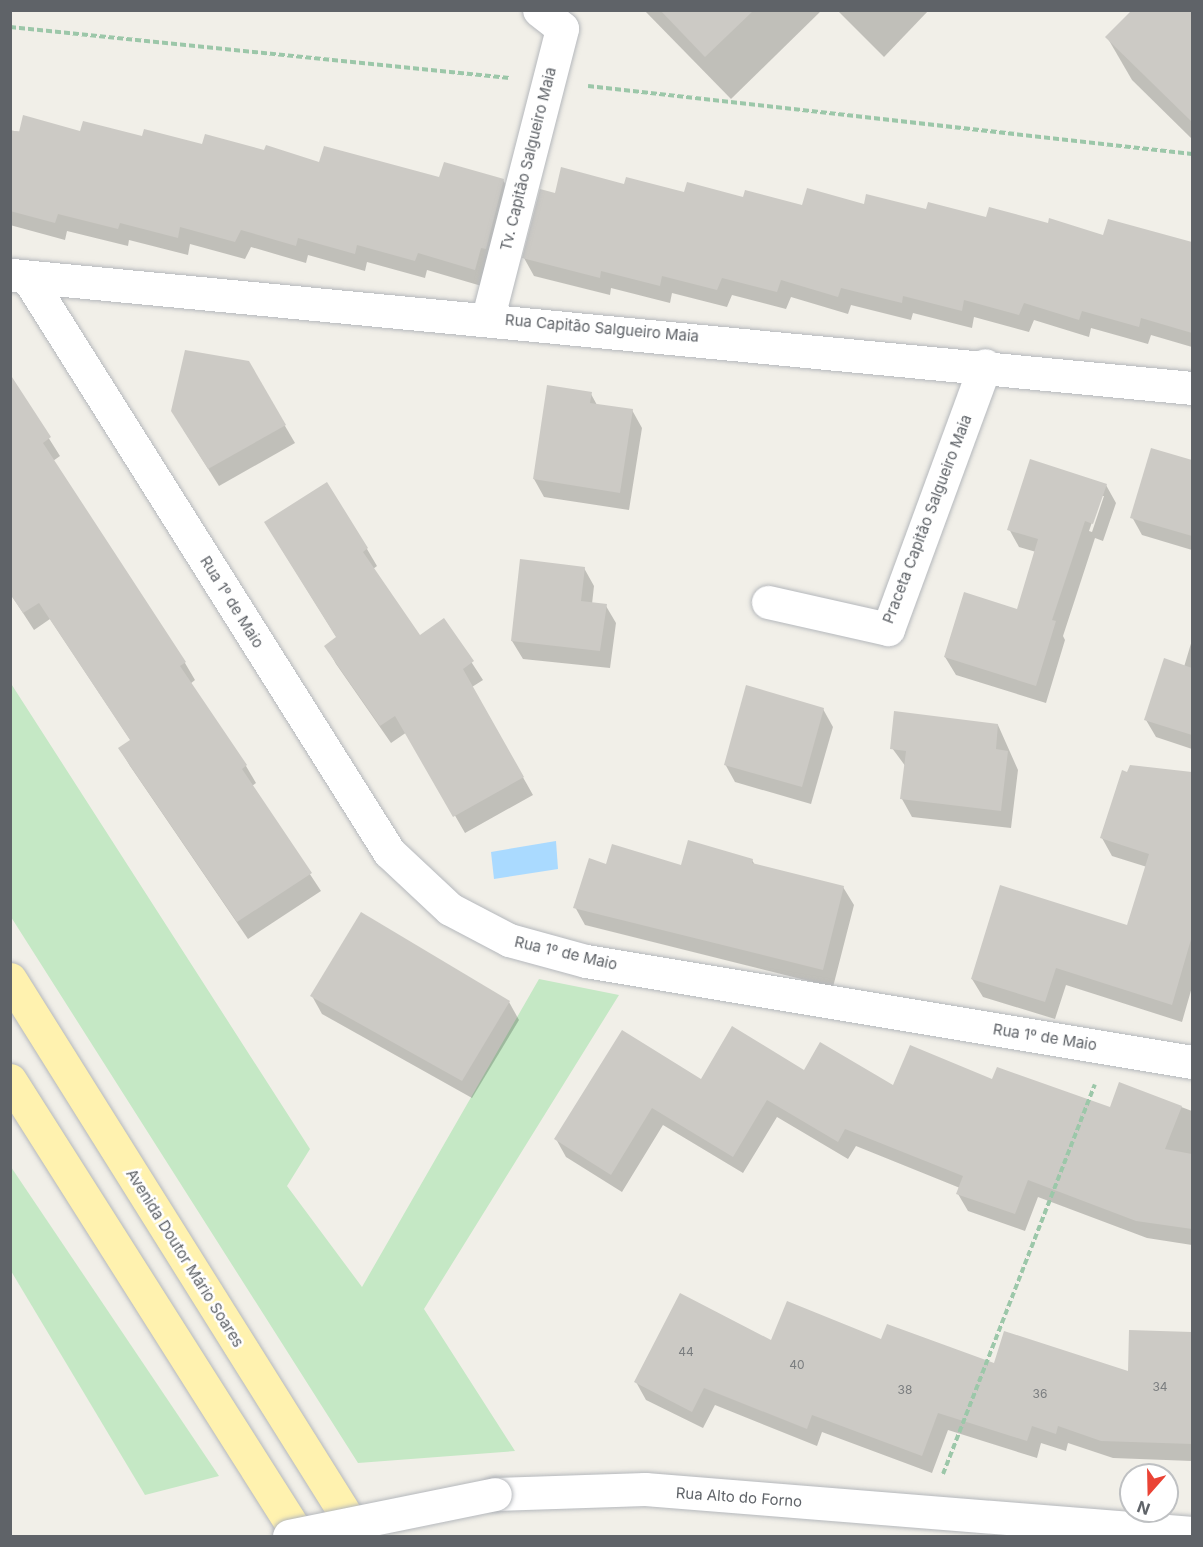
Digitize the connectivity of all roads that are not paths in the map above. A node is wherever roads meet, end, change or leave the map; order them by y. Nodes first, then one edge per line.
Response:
1 (539, 10) edge
2 (19, 276) edge
3 (488, 317) junction
4 (986, 365) junction
5 (1192, 388) edge
6 (768, 602) dead end
7 (10, 979) edge
8 (1192, 1062) edge
9 (10, 1080) edge
10 (1192, 1533) edge
11 (289, 1536) edge
12 (299, 1536) edge
13 (359, 1536) edge

1 - 3 street, Tv. Capitão Salgueiro Maia
2 - 3 street, Rua Capitão Salgueiro Maia
2 - 8 street, Rua 1º de Maio
3 - 4 street, Rua Capitão Salgueiro Maia
4 - 5 street, Rua Capitão Salgueiro Maia
4 - 6 street, Praceta Capitão Salgueiro Maia
7 - 13 main road, Avenida Doutor Mário Soares
9 - 12 main road
10 - 11 street, Rua Alto do Forno, bridge

